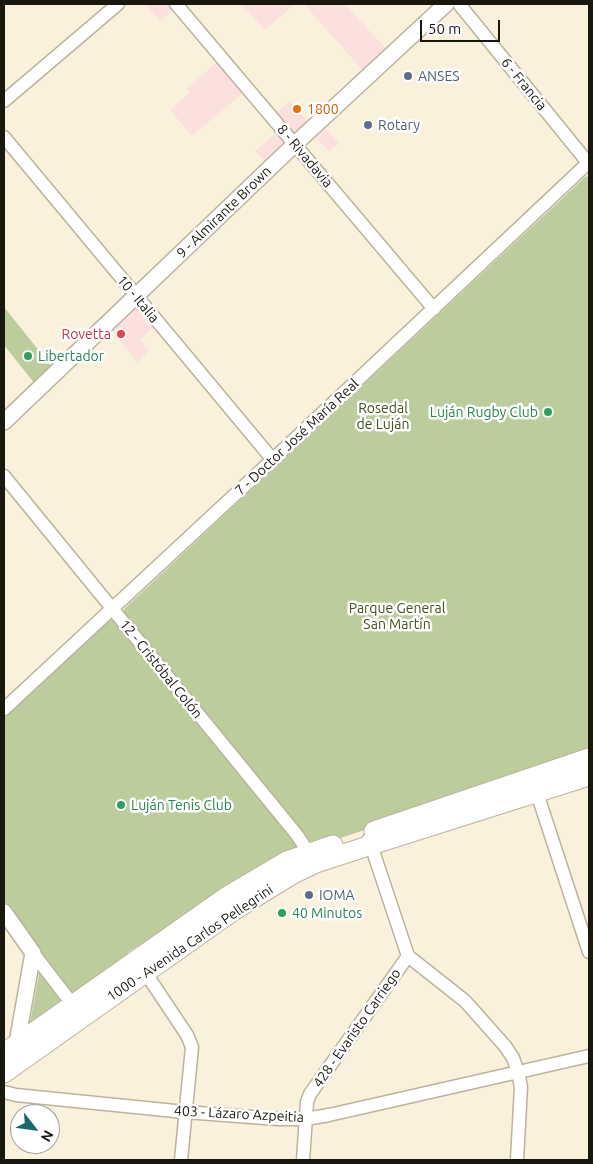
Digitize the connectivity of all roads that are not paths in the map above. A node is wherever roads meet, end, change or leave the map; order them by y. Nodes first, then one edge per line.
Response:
1 (118, 4) edge
2 (176, 4) edge
3 (446, 4) edge
4 (459, 4) edge
5 (4, 101) edge
6 (4, 137) edge
7 (295, 144) junction
8 (589, 163) edge
9 (136, 296) junction
10 (434, 309) junction
11 (4, 422) edge
12 (273, 460) junction
13 (4, 476) edge
14 (111, 609) junction
15 (4, 709) edge
16 (589, 758) edge
17 (589, 776) edge
18 (538, 793) junction
19 (369, 839) junction
20 (313, 858) junction
21 (4, 912) edge
22 (589, 952) edge
23 (33, 953) junction
24 (408, 956) junction
25 (145, 972) junction
26 (73, 1005) junction
27 (11, 1048) edge
28 (589, 1056) edge
29 (518, 1072) junction
30 (4, 1073) edge
31 (4, 1092) edge
32 (185, 1112) junction
33 (306, 1119) junction
34 (181, 1160) edge
35 (303, 1160) edge
36 (517, 1160) edge

1 - 5 street
2 - 7 street, 8 - Rivadavia
3 - 7 street, 9 - Almirante Brown
4 - 8 street, 6 - Francia
6 - 9 street, 10 - Italia
7 - 9 street, 9 - Almirante Brown
7 - 10 street, 8 - Rivadavia
8 - 10 street, 7 - Doctor José María Real
9 - 11 street, 9 - Almirante Brown
9 - 12 street, 10 - Italia
10 - 12 street, 7 - Doctor José María Real
12 - 14 street, 7 - Doctor José María Real
13 - 14 street, 12 - Cristóbal Colón
14 - 15 street, 7 - Doctor José María Real
14 - 20 street, 12 - Cristóbal Colón
16 - 19 main road, 1000 - Avenida Carlos Pellegrini
17 - 18 main road, 1000 - Avenida Carlos Pellegrini
18 - 19 main road, 1000 - Avenida Carlos Pellegrini
18 - 22 street
19 - 20 main road, 1000 - Avenida Carlos Pellegrini
19 - 24 street
20 - 25 main road, 1000 - Avenida Carlos Pellegrini
20 - 26 main road, 1000 - Avenida Carlos Pellegrini
21 - 23 street
23 - 26 street
23 - 27 street
24 - 29 street
24 - 33 street, 428 - Evaristo Carriego
25 - 30 main road, 1000 - Avenida Carlos Pellegrini
25 - 32 street
26 - 27 main road, 1000 - Avenida Carlos Pellegrini
28 - 29 street, 403 - Lázaro Azpeitia
29 - 33 street, 403 - Lázaro Azpeitia
29 - 36 street
31 - 32 street, 403 - Lázaro Azpeitia
32 - 33 street, 403 - Lázaro Azpeitia
32 - 34 street
33 - 35 street, 428 - Evaristo Carriego

